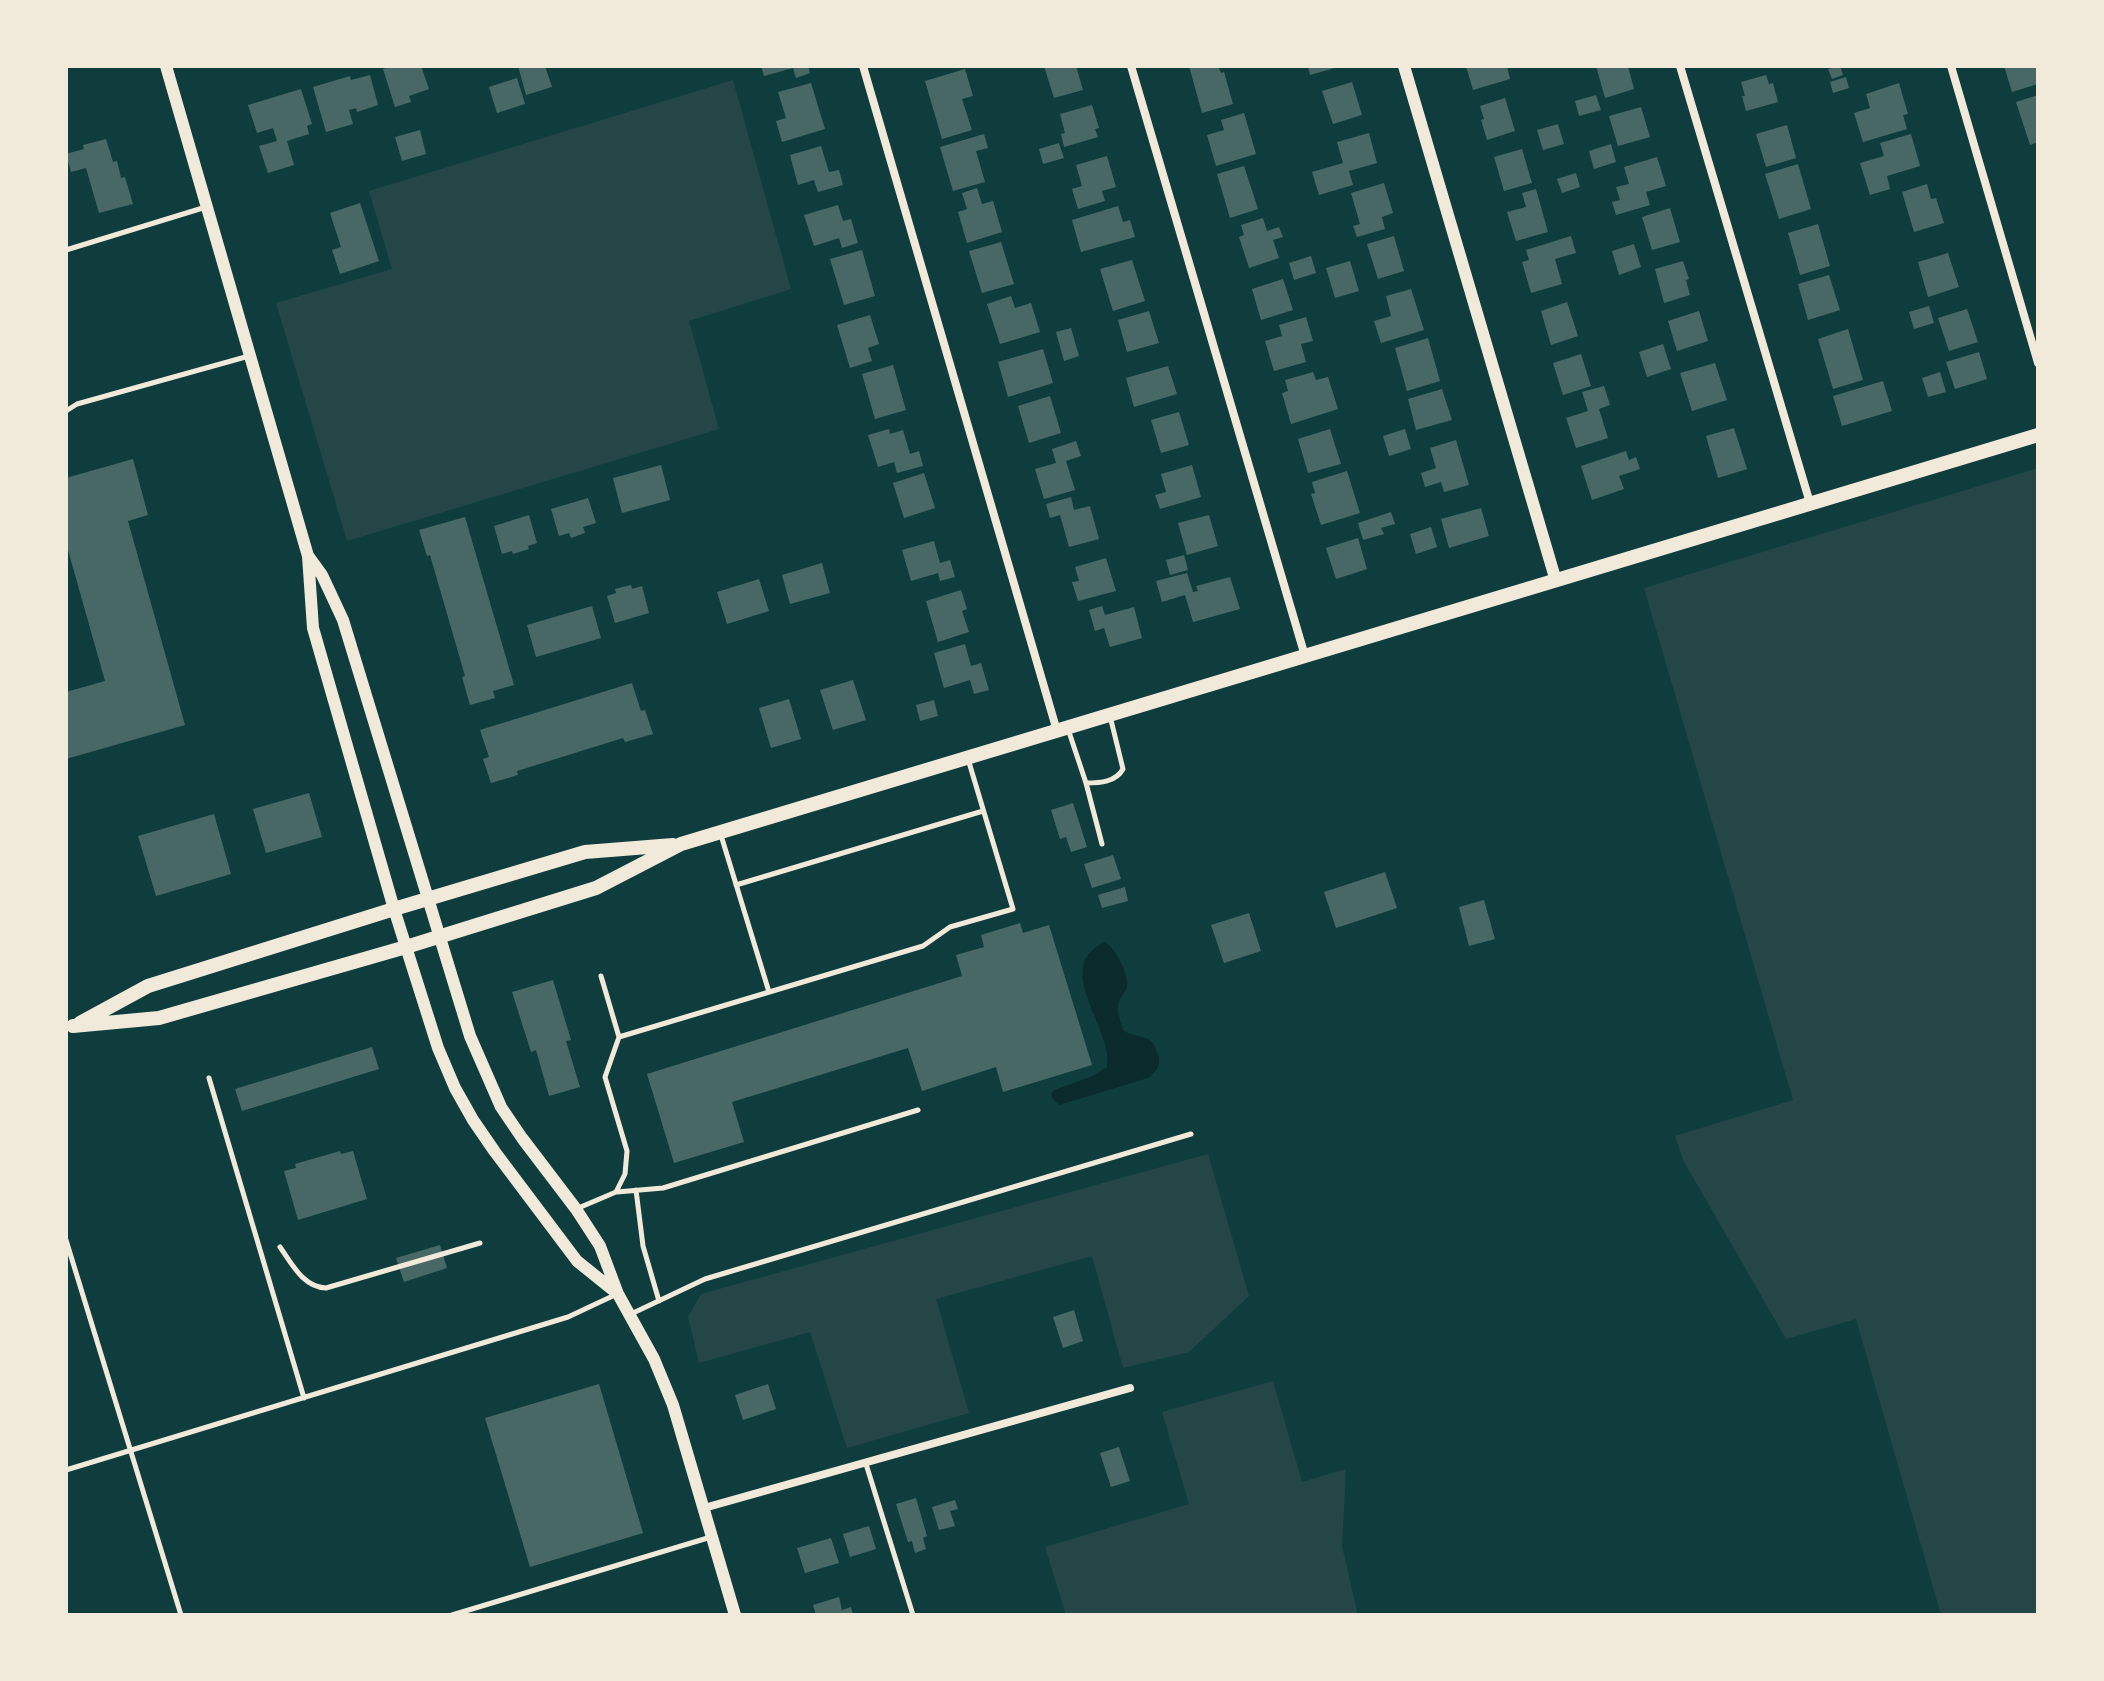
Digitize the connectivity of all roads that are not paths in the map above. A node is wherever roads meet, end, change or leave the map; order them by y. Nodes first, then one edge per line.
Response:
1 (166, 66) edge
2 (863, 66) edge
3 (1131, 66) edge
4 (1404, 66) edge
5 (1680, 66) edge
6 (1951, 66) edge
7 (207, 207) junction
8 (66, 250) edge
9 (250, 356) junction
10 (2038, 363) edge
11 (66, 411) edge
12 (2038, 435) edge
13 (1810, 503) junction
14 (308, 556) junction
15 (1556, 581) junction
16 (1305, 656) junction
17 (1110, 715) junction
18 (1062, 729) junction
19 (968, 758) junction
20 (1086, 783) junction
21 (983, 811) junction
22 (720, 832) junction
23 (681, 844) junction
24 (1102, 844) dead end
25 (736, 885) junction
26 (428, 899) junction
27 (394, 909) junction
28 (438, 936) junction
29 (406, 947) junction
30 (601, 976) dead end
31 (769, 992) junction
32 (70, 1028) edge
33 (619, 1037) junction
34 (209, 1078) dead end
35 (918, 1110) dead end
36 (1191, 1134) dead end
37 (636, 1190) junction
38 (616, 1192) junction
39 (576, 1209) junction
40 (66, 1240) edge
41 (480, 1243) dead end
42 (280, 1247) dead end
43 (618, 1294) junction
44 (659, 1301) junction
45 (630, 1315) junction
46 (1130, 1388) dead end
47 (304, 1398) junction
48 (131, 1451) junction
49 (866, 1464) junction
50 (66, 1470) edge
51 (704, 1508) junction
52 (712, 1537) junction
53 (181, 1615) edge
54 (452, 1615) edge
55 (735, 1615) edge
56 (913, 1615) edge

1 - 7 street
2 - 18 street
3 - 16 street
4 - 15 street
5 - 13 street
6 - 10 street
7 - 8 lane
7 - 9 street
9 - 11 lane
9 - 14 street
12 - 13 main road
13 - 15 main road
14 - 26 street
14 - 27 street
15 - 16 main road
16 - 17 main road
17 - 18 main road
17 - 20 lane
18 - 19 main road
18 - 20 lane
19 - 21 lane
19 - 22 main road
20 - 24 lane
21 - 25 lane
21 - 31 lane
22 - 23 main road
22 - 25 lane
23 - 26 main road
23 - 28 main road
25 - 31 lane
26 - 27 main road
26 - 28 street
27 - 29 street
27 - 32 main road
28 - 29 main road
28 - 39 street
29 - 32 main road
29 - 43 street
30 - 33 lane
31 - 33 lane
33 - 38 lane
34 - 47 lane
35 - 37 lane
36 - 44 lane
37 - 38 lane
37 - 44 lane
38 - 39 lane
39 - 43 street
40 - 48 lane
41 - 42 lane
43 - 45 street
43 - 47 lane
44 - 45 lane
45 - 51 street
46 - 49 street
47 - 48 lane
48 - 50 lane
48 - 53 lane
49 - 51 street
49 - 56 lane
51 - 52 street
52 - 54 lane
52 - 55 street

